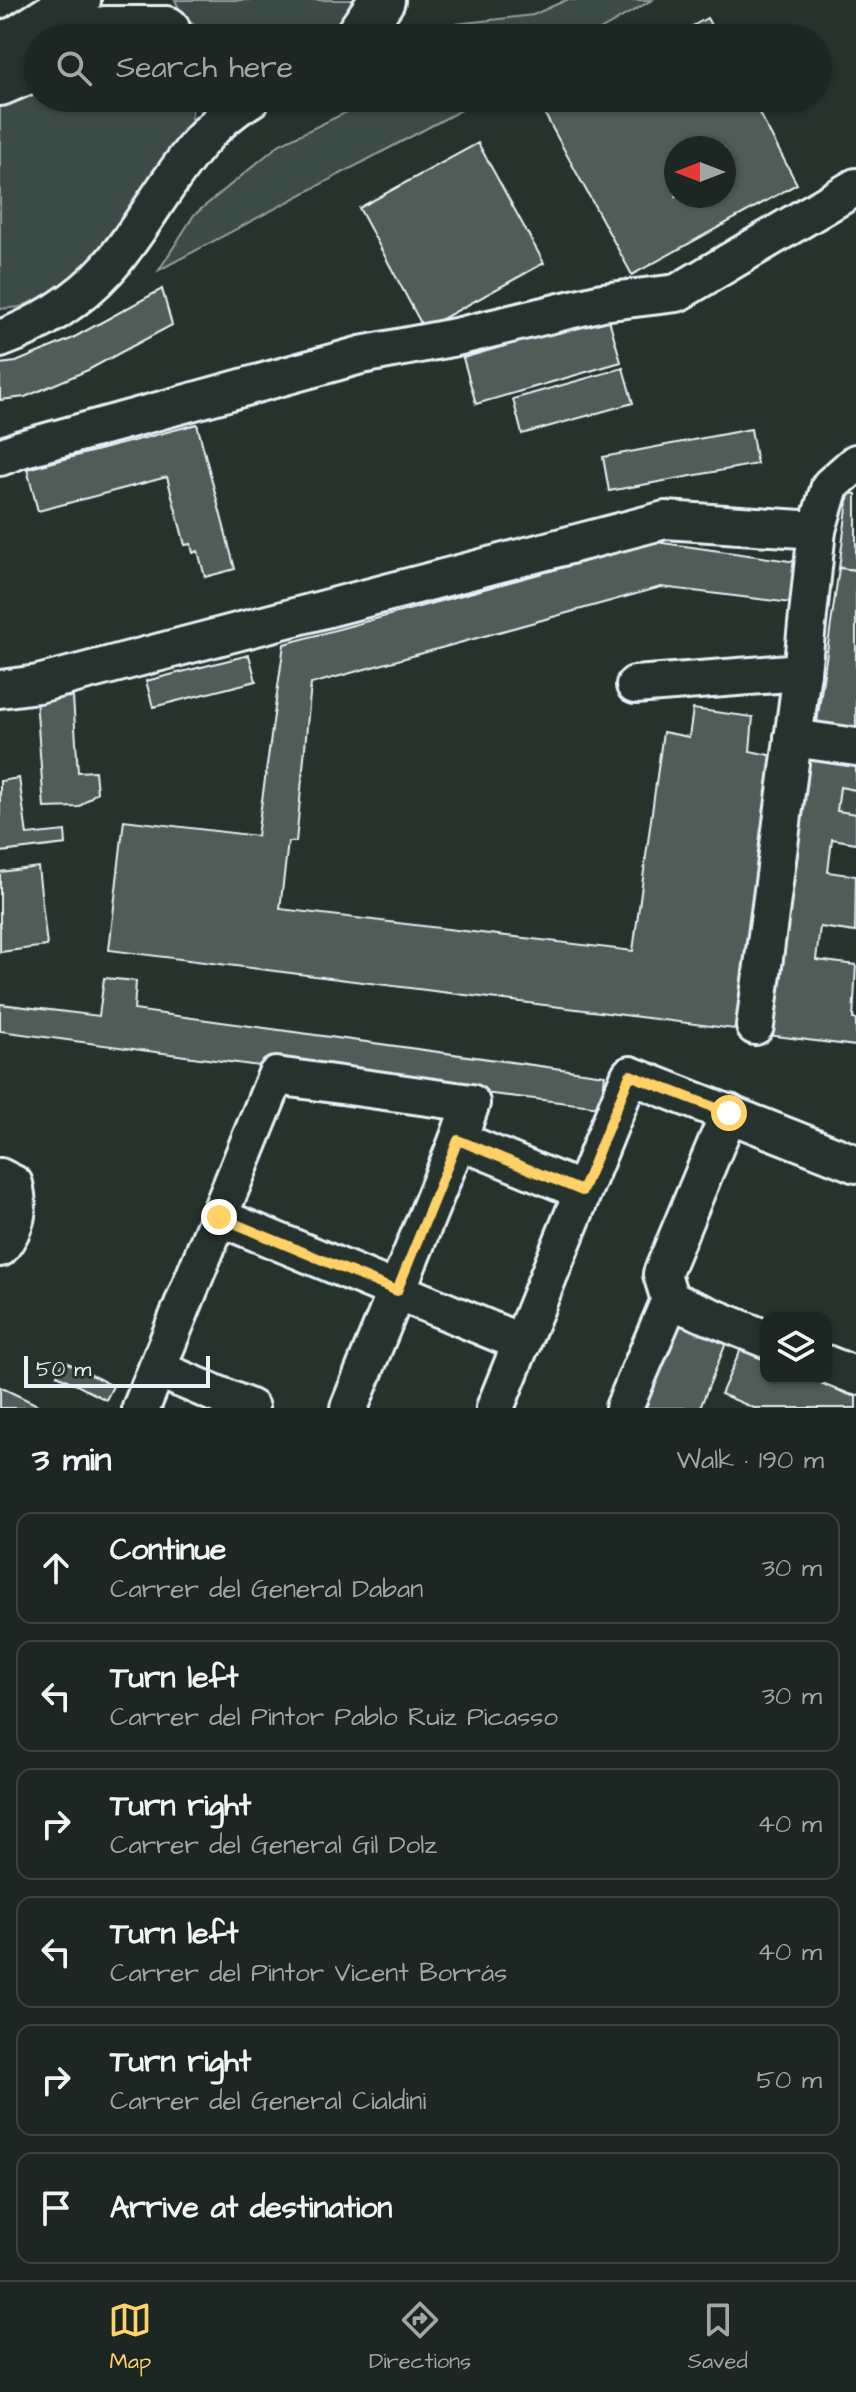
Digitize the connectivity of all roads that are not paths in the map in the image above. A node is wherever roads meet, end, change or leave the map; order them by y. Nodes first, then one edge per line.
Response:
1 (78, 0) edge
2 (382, 0) edge
3 (40, 24) edge
4 (366, 24) edge
5 (24, 34) edge
6 (0, 43) edge
7 (24, 73) edge
8 (0, 83) edge
9 (205, 112) edge
10 (230, 112) edge
11 (201, 137) junction
12 (856, 187) edge
13 (0, 339) edge
14 (0, 457) edge
15 (856, 463) edge
16 (817, 530) junction
17 (802, 672) junction
18 (635, 685) dead end
19 (0, 689) edge
20 (793, 738) junction
21 (856, 747) edge
22 (755, 1026) dead end
23 (729, 1113) junction
24 (458, 1140) junction
25 (856, 1164) edge
26 (0, 1177) edge
27 (582, 1191) junction
28 (219, 1217) junction
29 (0, 1248) edge
30 (397, 1291) junction
31 (670, 1300) junction
32 (760, 1337) edge
33 (522, 1343) junction
34 (832, 1366) edge
35 (157, 1369) junction
36 (856, 1376) edge
37 (141, 1408) edge
38 (250, 1408) edge
39 (349, 1408) edge
40 (495, 1408) edge
41 (624, 1408) edge

1 - 3 main road
2 - 4 main road
5 - 6 main road
7 - 8 main road
9 - 11 street
10 - 11 street
11 - 13 street
12 - 14 street
15 - 16 street
16 - 17 street
16 - 19 street
17 - 18 street
17 - 20 street
20 - 21 street
20 - 22 street
23 - 25 street
23 - 27 street
23 - 31 street
24 - 27 street
24 - 28 street
24 - 30 street
26 - 29 street
27 - 33 street
28 - 30 street
28 - 35 street
30 - 33 street
30 - 39 street
31 - 32 street
31 - 41 street
33 - 40 street
34 - 36 street
35 - 37 street
35 - 38 street

